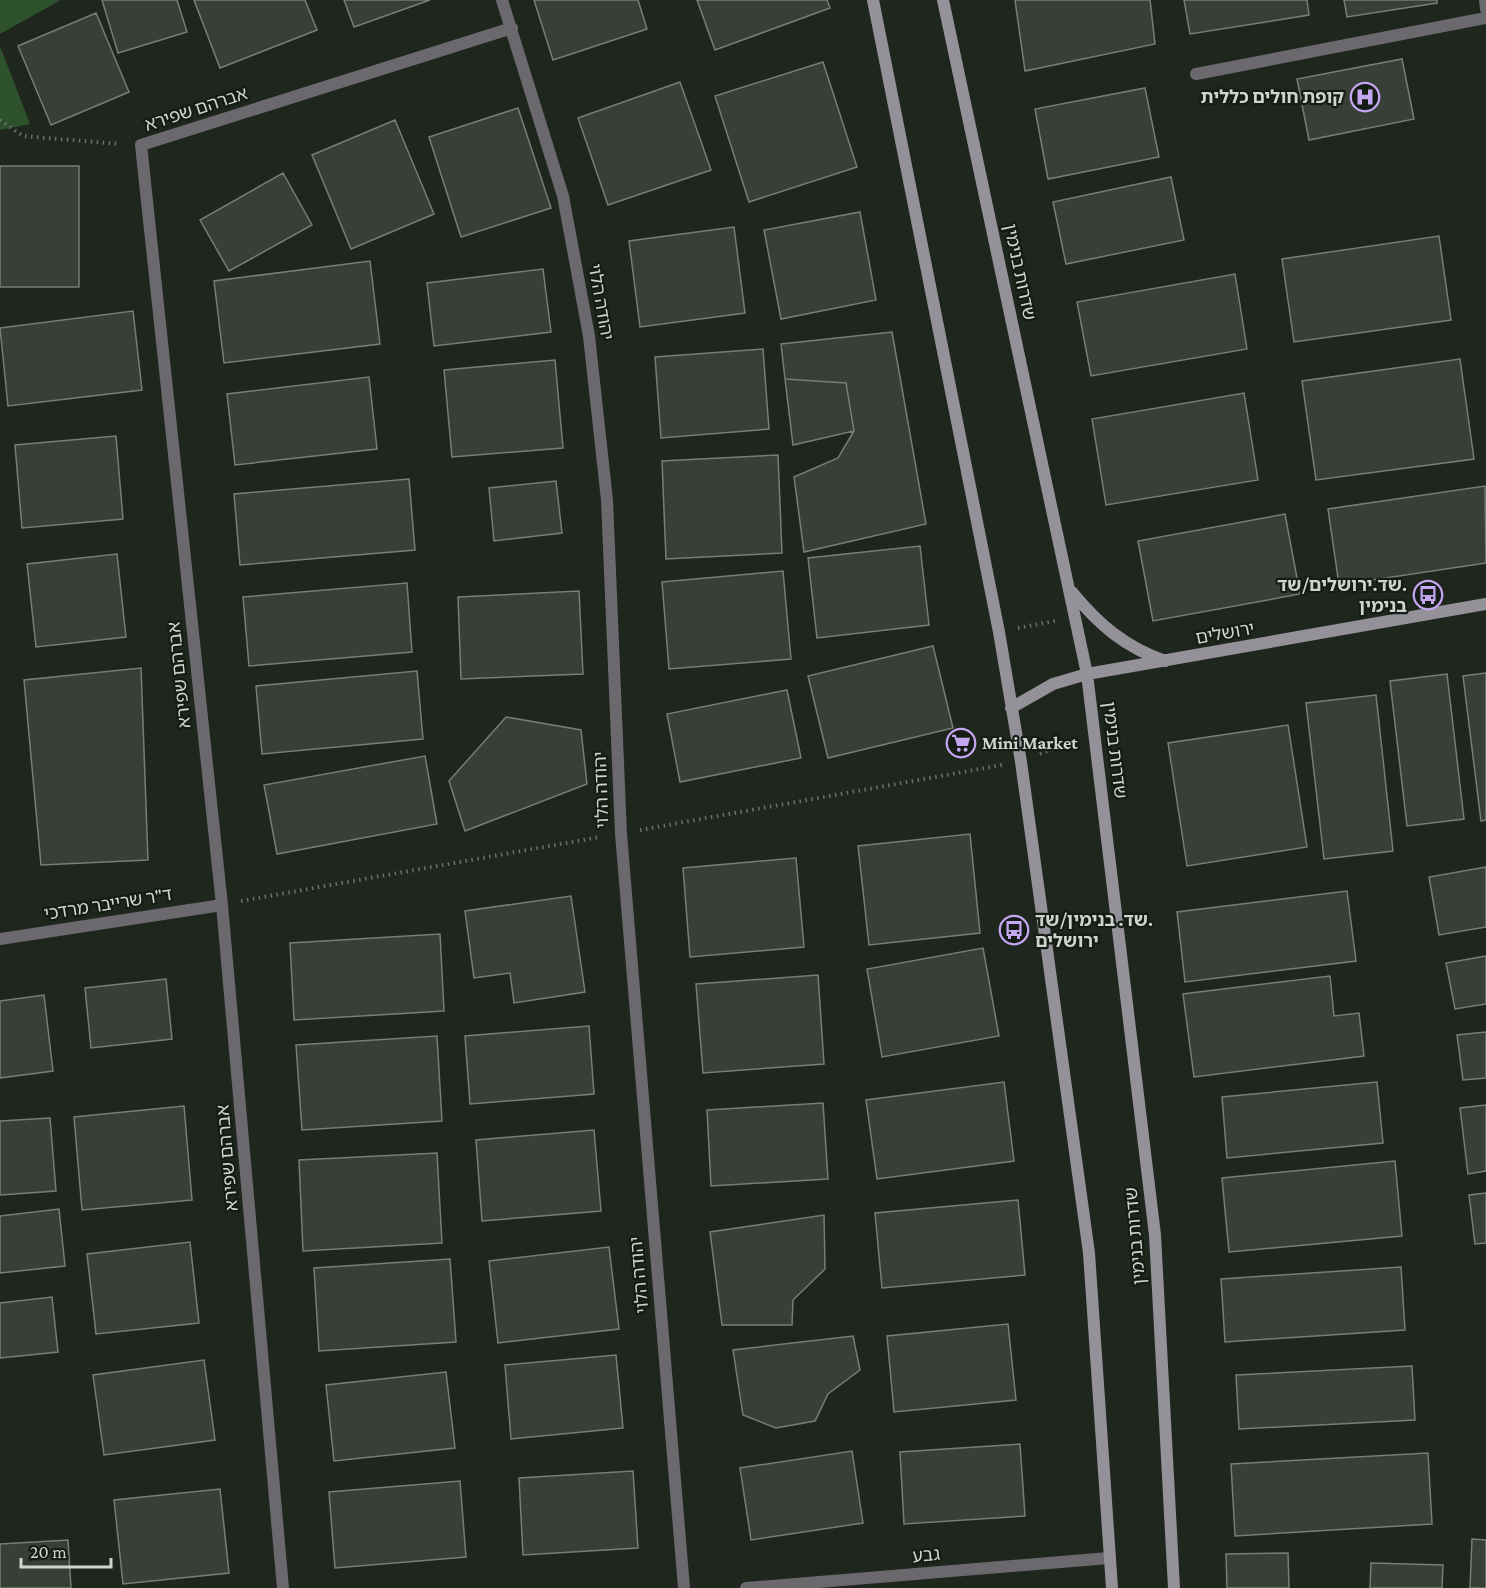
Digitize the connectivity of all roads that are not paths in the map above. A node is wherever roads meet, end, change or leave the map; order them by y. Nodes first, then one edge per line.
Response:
1 (502, 0) edge
2 (873, 0) edge
3 (943, 0) edge
4 (1485, 0) edge
5 (1486, 9) edge
6 (1486, 18) edge
7 (512, 28) junction
8 (1196, 74) dead end
9 (1071, 590) junction
10 (1486, 604) edge
11 (1166, 661) junction
12 (1087, 674) junction
13 (1011, 708) junction
14 (222, 905) junction
15 (0, 939) edge
16 (1109, 1558) junction
17 (283, 1588) edge
18 (684, 1588) edge
19 (746, 1588) edge
20 (1112, 1588) edge
21 (1174, 1588) edge

1 - 7 street, יהודה הלוי
2 - 13 main road
3 - 9 main road, שדרות בנימין
4 - 5 street
6 - 8 street
7 - 14 street, אברהם שפירא
7 - 18 street, יהודה הלוי
9 - 11 main road
9 - 12 main road, שדרות בנימין
10 - 11 main road, ירושלים
11 - 12 main road, ירושלים
12 - 13 main road, ירושלים
12 - 21 main road, שדרות בנימין
13 - 16 main road
14 - 15 street, ד"ר שרייבר מרדכי
14 - 17 street, אברהם שפירא
16 - 19 street, גבע
16 - 20 main road

